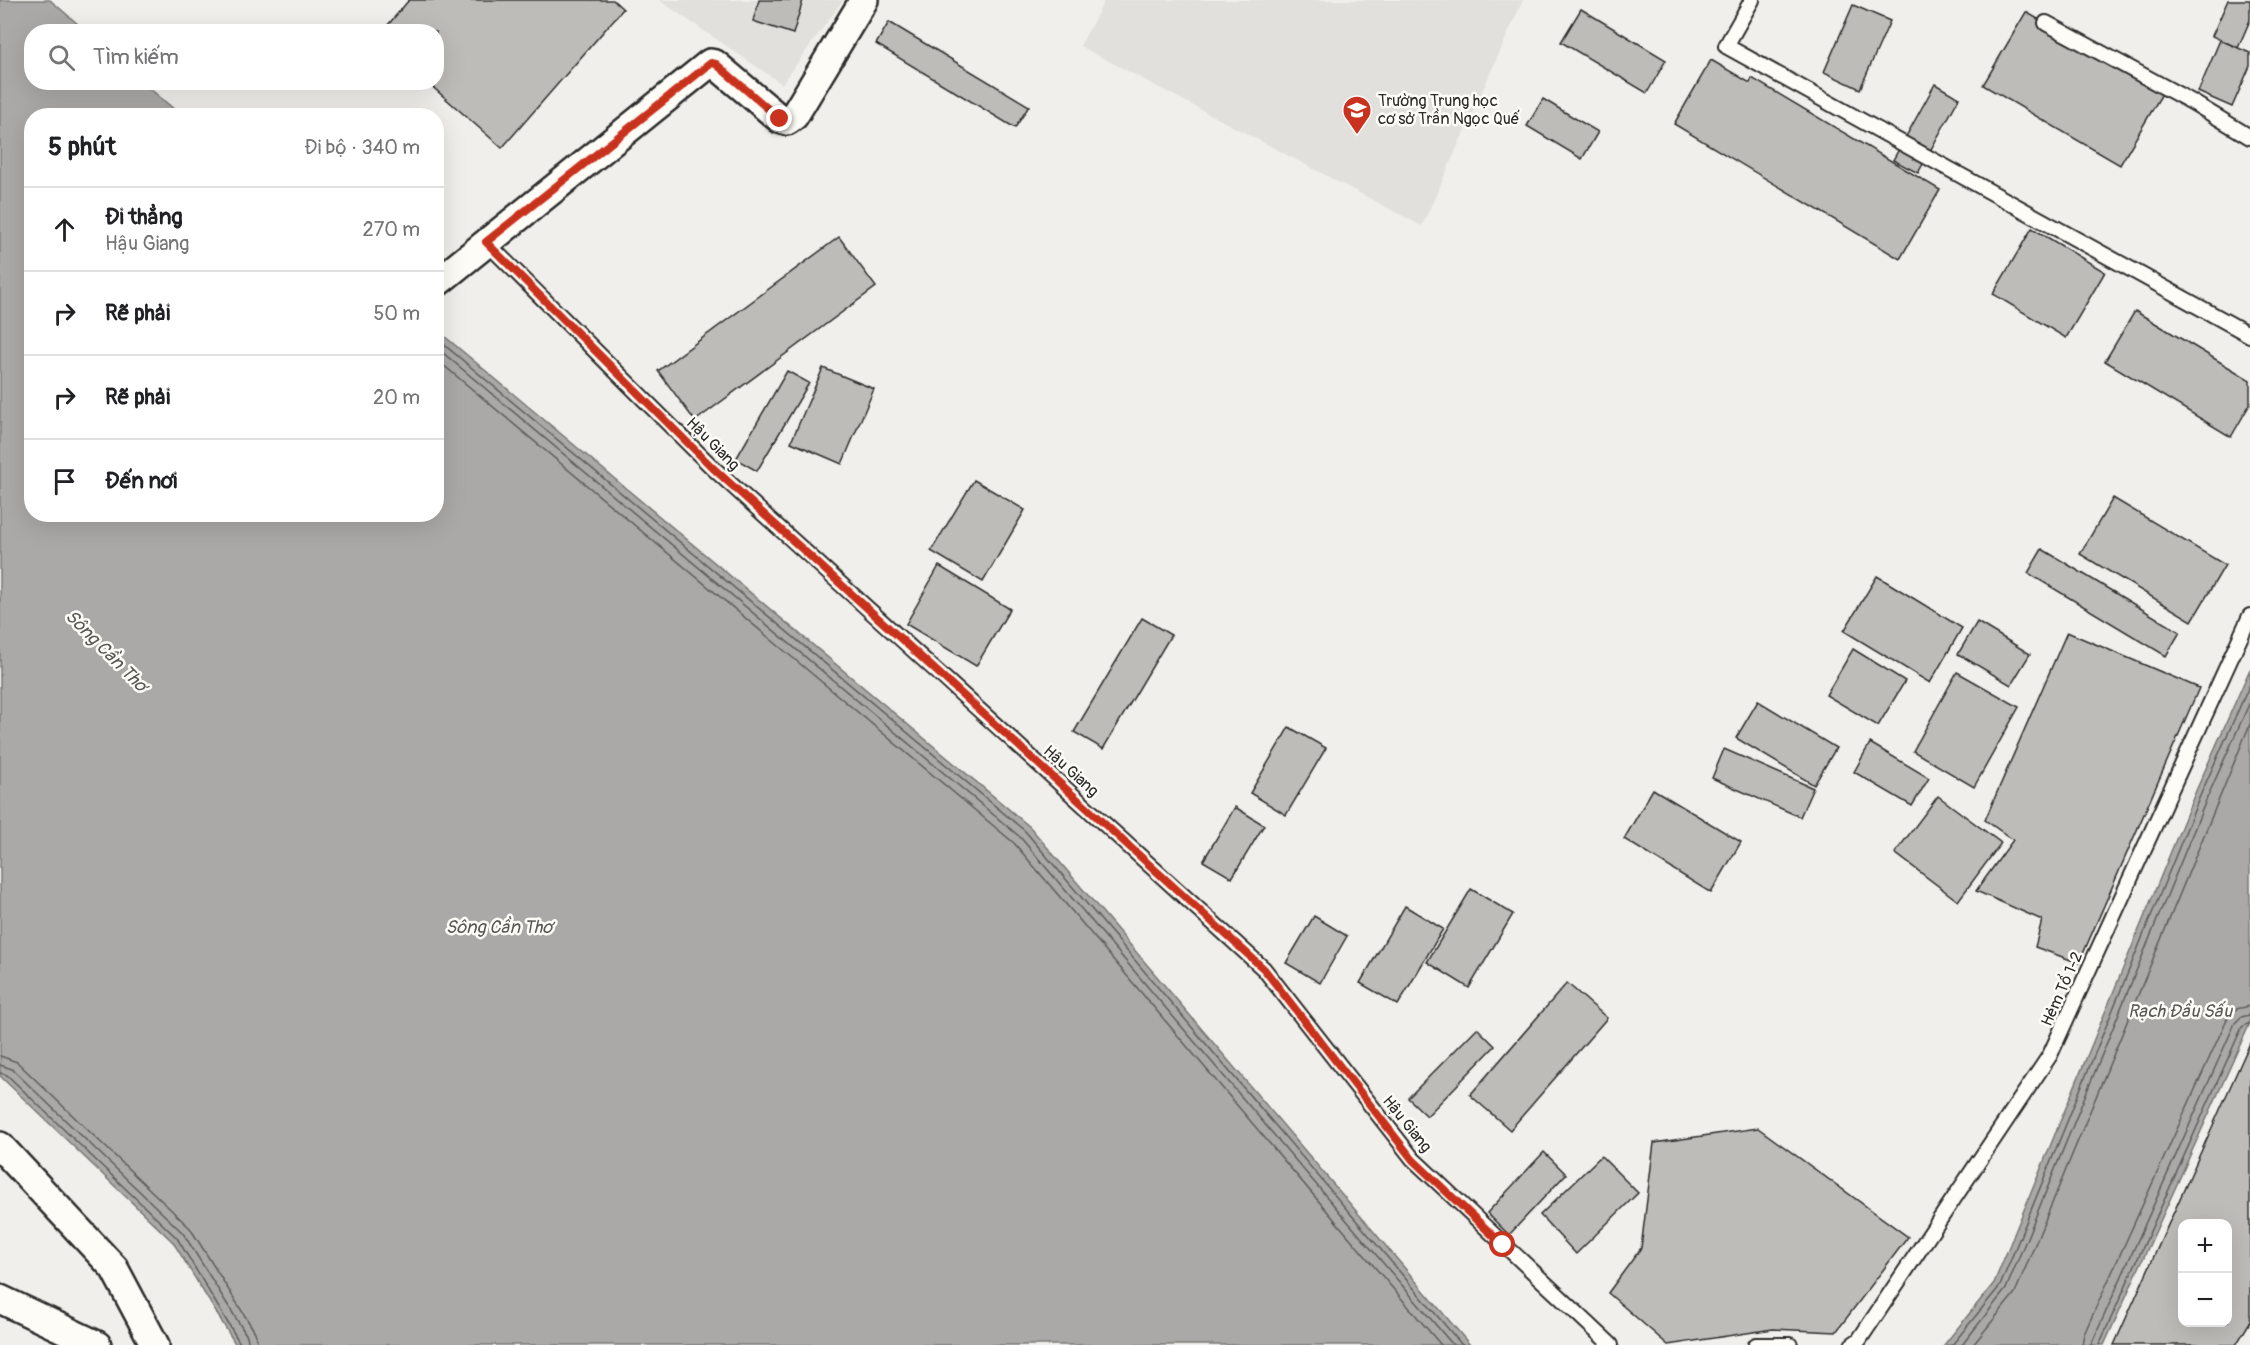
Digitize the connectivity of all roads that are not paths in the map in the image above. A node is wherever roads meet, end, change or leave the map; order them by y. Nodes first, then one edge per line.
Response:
1 (864, 0) edge
2 (1752, 0) edge
3 (2046, 23) dead end
4 (2250, 137) edge
5 (486, 242) junction
6 (444, 277) edge
7 (2250, 335) edge
8 (2250, 616) edge
9 (0, 1146) edge
10 (0, 1299) edge
11 (97, 1345) edge
12 (155, 1345) edge
13 (1611, 1345) edge
14 (1756, 1345) edge
15 (1790, 1345) edge
16 (1852, 1345) edge

1 - 5 street
2 - 7 lane
3 - 4 lane
5 - 6 street
5 - 13 lane, Hậu Giang
8 - 16 lane, Hẻm Tổ 1-2
9 - 12 street
10 - 11 street
14 - 15 lane

